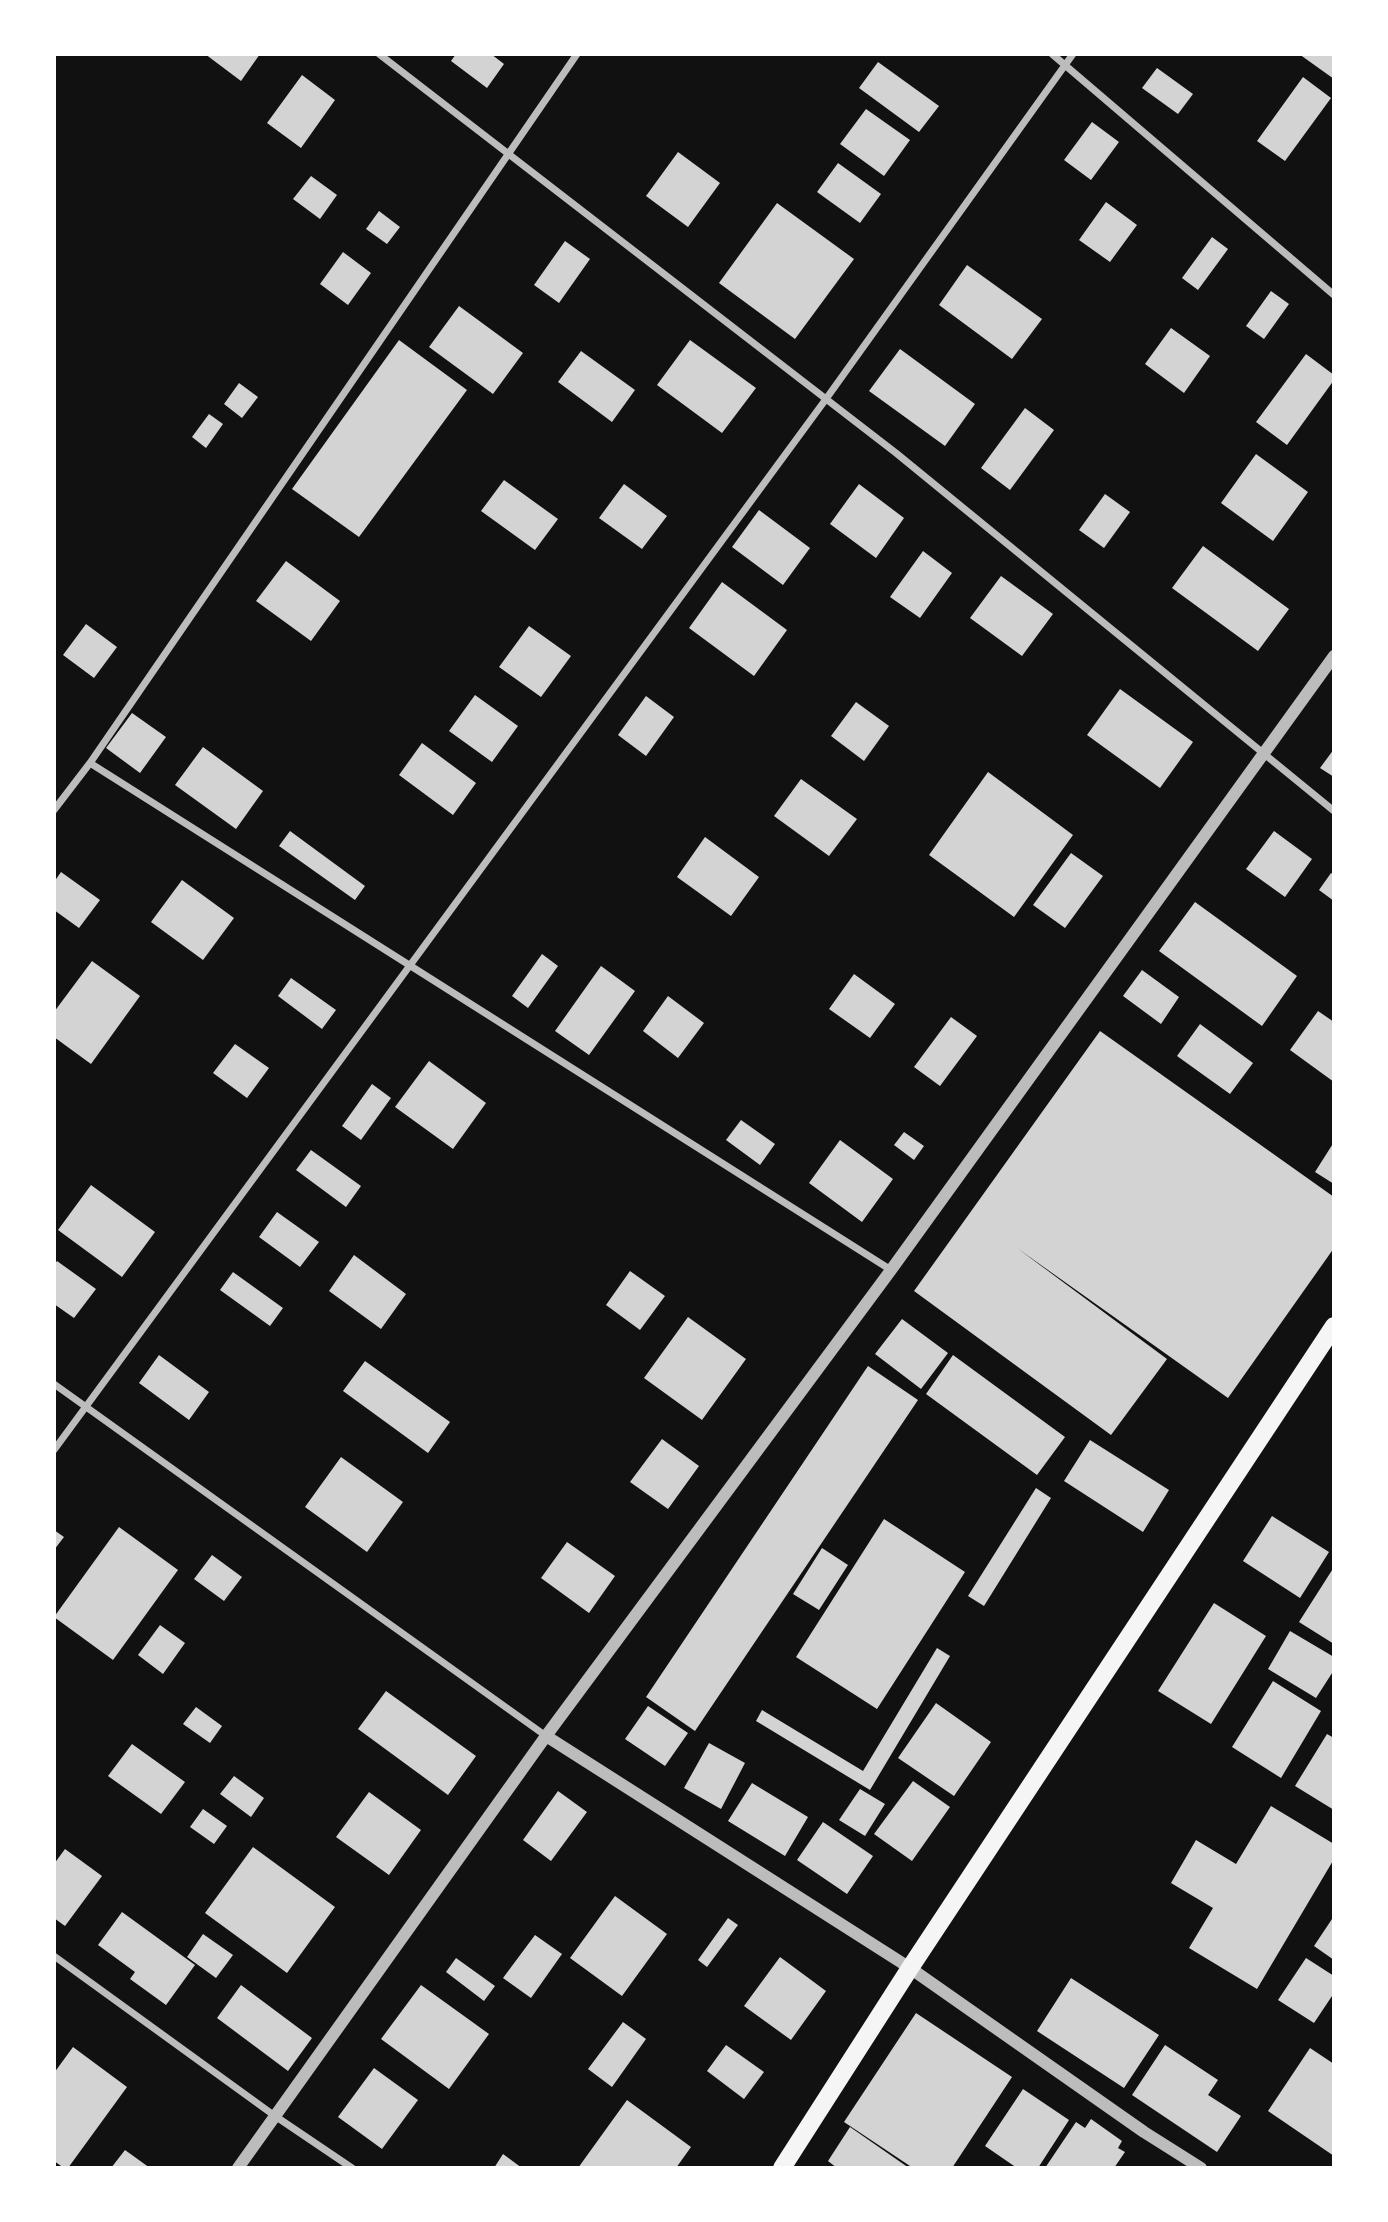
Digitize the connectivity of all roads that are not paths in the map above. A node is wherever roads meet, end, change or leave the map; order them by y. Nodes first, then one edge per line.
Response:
1 (379, 54) edge
2 (577, 54) edge
3 (1052, 54) edge
4 (1073, 54) edge
5 (1065, 65) junction
6 (507, 153) junction
7 (1334, 295) edge
8 (826, 399) junction
9 (1334, 656) edge
10 (1262, 754) junction
11 (90, 763) junction
12 (54, 810) edge
13 (1334, 811) edge
14 (409, 966) junction
15 (891, 1270) junction
16 (1334, 1326) edge
17 (54, 1384) edge
18 (86, 1407) junction
19 (54, 1450) edge
20 (545, 1736) junction
21 (54, 1956) edge
22 (910, 1968) junction
23 (275, 2116) junction
24 (238, 2168) edge
25 (352, 2168) edge
26 (782, 2168) edge
27 (1200, 2168) edge

1 - 6 street
2 - 6 street
3 - 5 street
4 - 5 street
5 - 7 street
5 - 8 street
6 - 8 street
6 - 11 street
8 - 10 street
8 - 14 street
9 - 10 street
10 - 13 street
10 - 15 street
11 - 12 street
11 - 14 street
14 - 15 street
14 - 18 street
15 - 20 street
16 - 22 main road
17 - 18 street
18 - 19 street
18 - 20 street
20 - 22 street
20 - 23 street
21 - 23 street
22 - 26 main road
22 - 27 street
23 - 24 street
23 - 25 street

